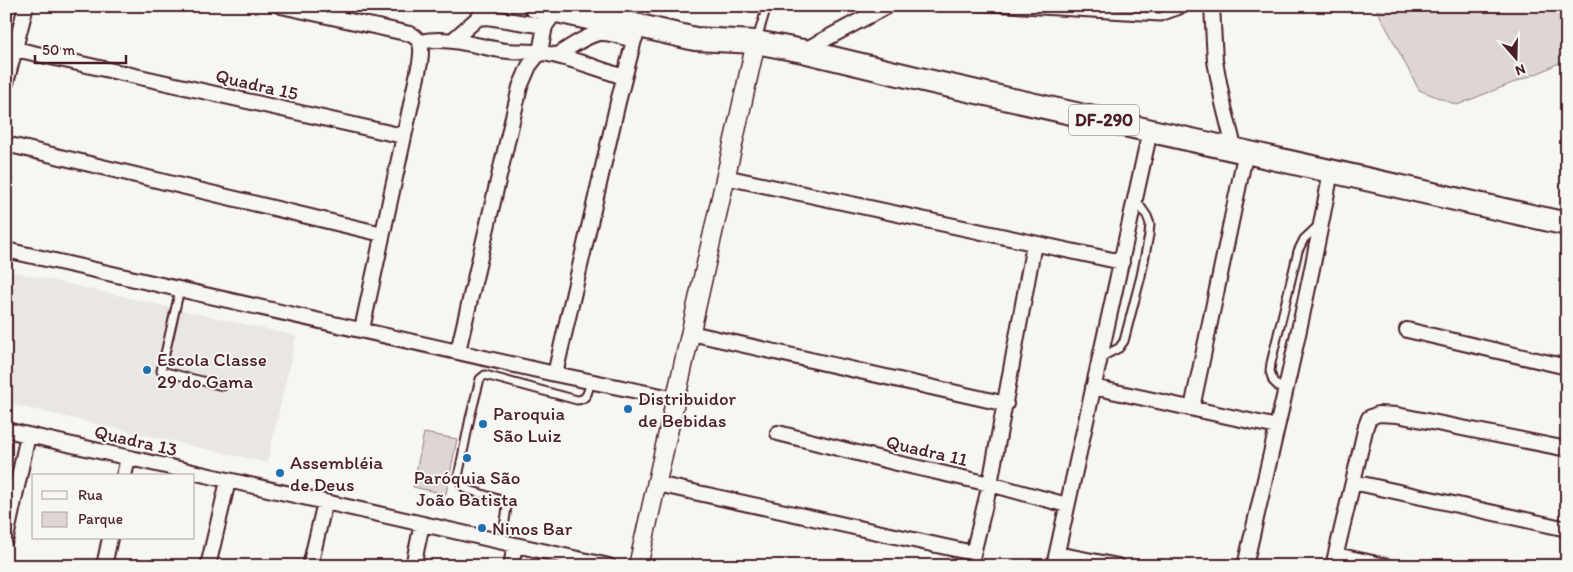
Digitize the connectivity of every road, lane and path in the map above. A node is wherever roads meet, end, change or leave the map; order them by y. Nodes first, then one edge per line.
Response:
1 (26, 6) edge
2 (281, 6) edge
3 (588, 6) edge
4 (767, 6) edge
5 (887, 6) edge
6 (972, 6) edge
7 (1182, 6) edge
8 (1212, 6) edge
9 (1037, 8) edge
10 (545, 14) edge
11 (614, 20) junction
12 (637, 34) junction
13 (453, 40) junction
14 (420, 42) junction
15 (756, 42) junction
16 (15, 49) junction
17 (803, 51) junction
18 (540, 52) junction
19 (558, 55) junction
20 (624, 77) junction
21 (6, 83) edge
22 (1150, 131) junction
23 (403, 136) junction
24 (6, 144) edge
25 (1244, 150) junction
26 (1331, 171) junction
27 (725, 177) junction
28 (1136, 200) junction
29 (1322, 223) junction
30 (1567, 224) edge
31 (382, 234) junction
32 (1034, 244) junction
33 (6, 250) edge
34 (1122, 262) junction
35 (180, 289) junction
36 (362, 329) junction
37 (1406, 330) dead end
38 (691, 333) junction
39 (458, 351) junction
40 (1101, 357) junction
41 (1567, 367) edge
42 (555, 374) junction
43 (591, 381) junction
44 (223, 386) dead end
45 (1093, 387) junction
46 (1285, 393) junction
47 (676, 399) junction
48 (1006, 404) junction
49 (1192, 408) junction
50 (1276, 427) junction
51 (6, 430) edge
52 (778, 433) dead end
53 (28, 435) junction
54 (1567, 448) edge
55 (128, 458) junction
56 (124, 474) edge
57 (228, 481) junction
58 (1353, 482) junction
59 (658, 484) junction
60 (990, 484) junction
61 (325, 502) junction
62 (1067, 505) junction
63 (422, 524) junction
64 (1567, 529) edge
65 (6, 538) edge
66 (110, 540) edge
67 (502, 542) junction
68 (515, 545) junction
69 (971, 560) edge
70 (1056, 560) edge
71 (1334, 560) edge
72 (104, 566) edge
73 (208, 566) edge
74 (310, 566) edge
75 (413, 566) edge
76 (511, 566) edge
77 (609, 566) edge
78 (638, 566) edge
79 (1118, 566) edge
80 (1245, 566) edge
81 (1386, 566) edge

1 - 16 street
2 - 14 street
3 - 11 highway, DF-290
4 - 15 lane
5 - 17 street
6 - 9 lane
7 - 9 lane
8 - 25 street
10 - 11 highway, DF-290
10 - 13 street
10 - 18 street
11 - 12 highway, DF-290
12 - 15 highway, DF-290
12 - 19 street
12 - 20 street
13 - 14 street
13 - 18 street
14 - 23 street
15 - 17 highway, DF-290
15 - 27 street
16 - 21 street
16 - 23 street, Quadra 15
17 - 22 highway, DF-290
18 - 19 street
18 - 39 street
19 - 20 street
20 - 42 street
22 - 25 highway, DF-290
22 - 28 street
23 - 31 street
24 - 31 street
25 - 26 highway, DF-290
25 - 49 street
26 - 29 street
26 - 30 highway, DF-290
27 - 32 street
27 - 38 street
28 - 34 street
28 - 40 lane
29 - 46 street
29 - 46 lane
31 - 36 street
32 - 34 street
32 - 48 street
33 - 35 street
34 - 40 street
35 - 36 street
35 - 44 lane
36 - 39 street
37 - 41 street
38 - 47 street
38 - 48 street
39 - 42 street
40 - 45 street
42 - 43 street
43 - 47 street
43 - 67 lane
45 - 49 street
45 - 62 street
46 - 50 street
47 - 59 street
48 - 60 street
49 - 50 street
50 - 80 street
51 - 53 street, Quadra 13
52 - 60 street, Quadra 11
53 - 55 street, Quadra 13
53 - 65 street
54 - 58 street
55 - 56 street
55 - 57 street, Quadra 13
57 - 61 street, Quadra 13
57 - 73 street
58 - 64 street
58 - 71 street
59 - 69 street
59 - 78 street
60 - 62 street, Quadra 11
60 - 69 street
61 - 63 street, Quadra 13
61 - 74 street
62 - 70 street
63 - 67 street, Quadra 13
63 - 75 street
66 - 72 street
67 - 68 street, Quadra 13
68 - 76 street
68 - 77 street, Quadra 13
70 - 79 street
71 - 81 street

